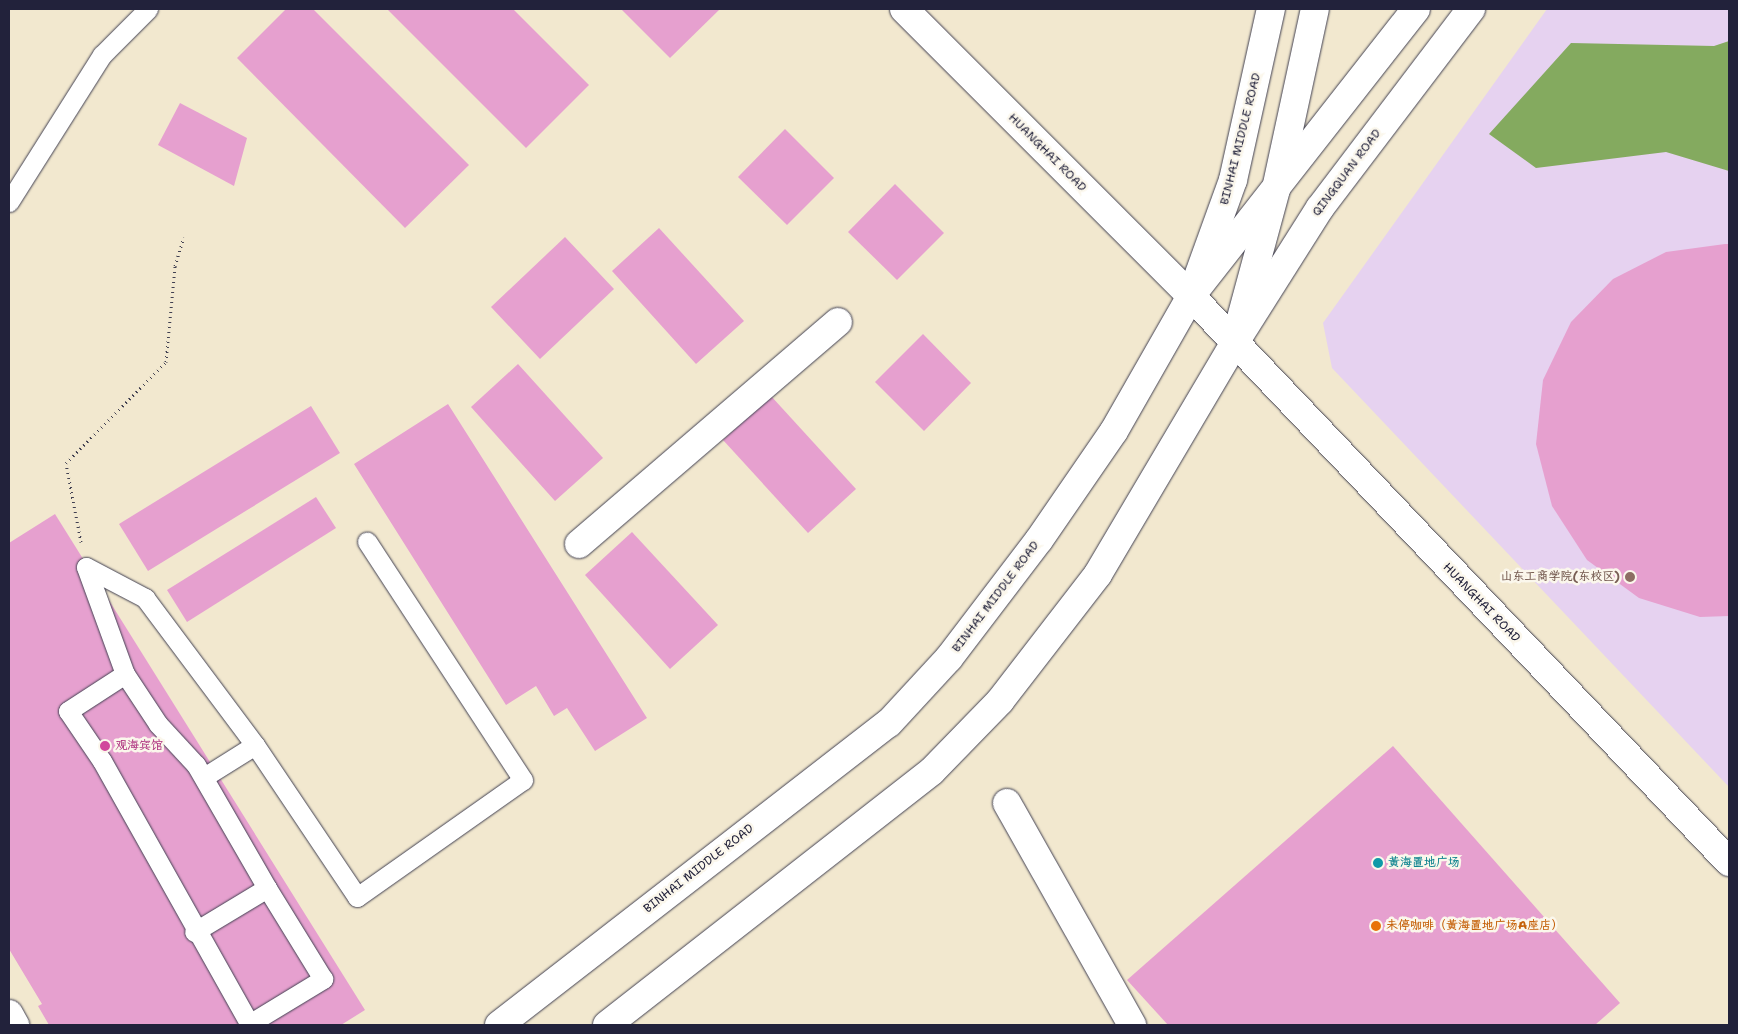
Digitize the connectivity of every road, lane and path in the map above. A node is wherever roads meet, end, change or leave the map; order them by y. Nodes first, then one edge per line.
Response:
1 (148, 9) edge
2 (904, 9) edge
3 (1271, 9) edge
4 (1315, 9) edge
5 (1416, 9) edge
6 (1471, 9) edge
7 (1276, 189) junction
8 (9, 202) edge
9 (184, 237) dead end
10 (1191, 296) junction
11 (838, 322) dead end
12 (1234, 344) junction
13 (367, 542) dead end
14 (579, 544) dead end
15 (86, 567) junction
16 (125, 674) junction
17 (255, 745) junction
18 (204, 778) junction
19 (1007, 803) dead end
20 (1729, 862) edge
21 (267, 888) junction
22 (194, 932) junction
23 (9, 1014) edge
24 (250, 1024) edge
25 (15, 1025) edge
26 (499, 1025) edge
27 (607, 1025) edge
28 (1132, 1025) edge

1 - 8 lane
2 - 10 main road, HUANGHAI ROAD
3 - 10 main road, BINHAI MIDDLE ROAD
4 - 7 main road
5 - 7 main road
6 - 12 main road, QINGQUAN ROAD
7 - 10 main road
7 - 12 main road
9 - 15 path
10 - 12 main road, HUANGHAI ROAD
10 - 26 main road, BINHAI MIDDLE ROAD
11 - 14 main road
12 - 20 main road, HUANGHAI ROAD
12 - 27 main road
13 - 17 lane
15 - 16 lane
15 - 17 lane
16 - 18 lane
16 - 22 lane
17 - 18 lane
18 - 21 lane
19 - 28 main road
21 - 22 lane
21 - 24 lane
22 - 24 lane
23 - 25 main road

